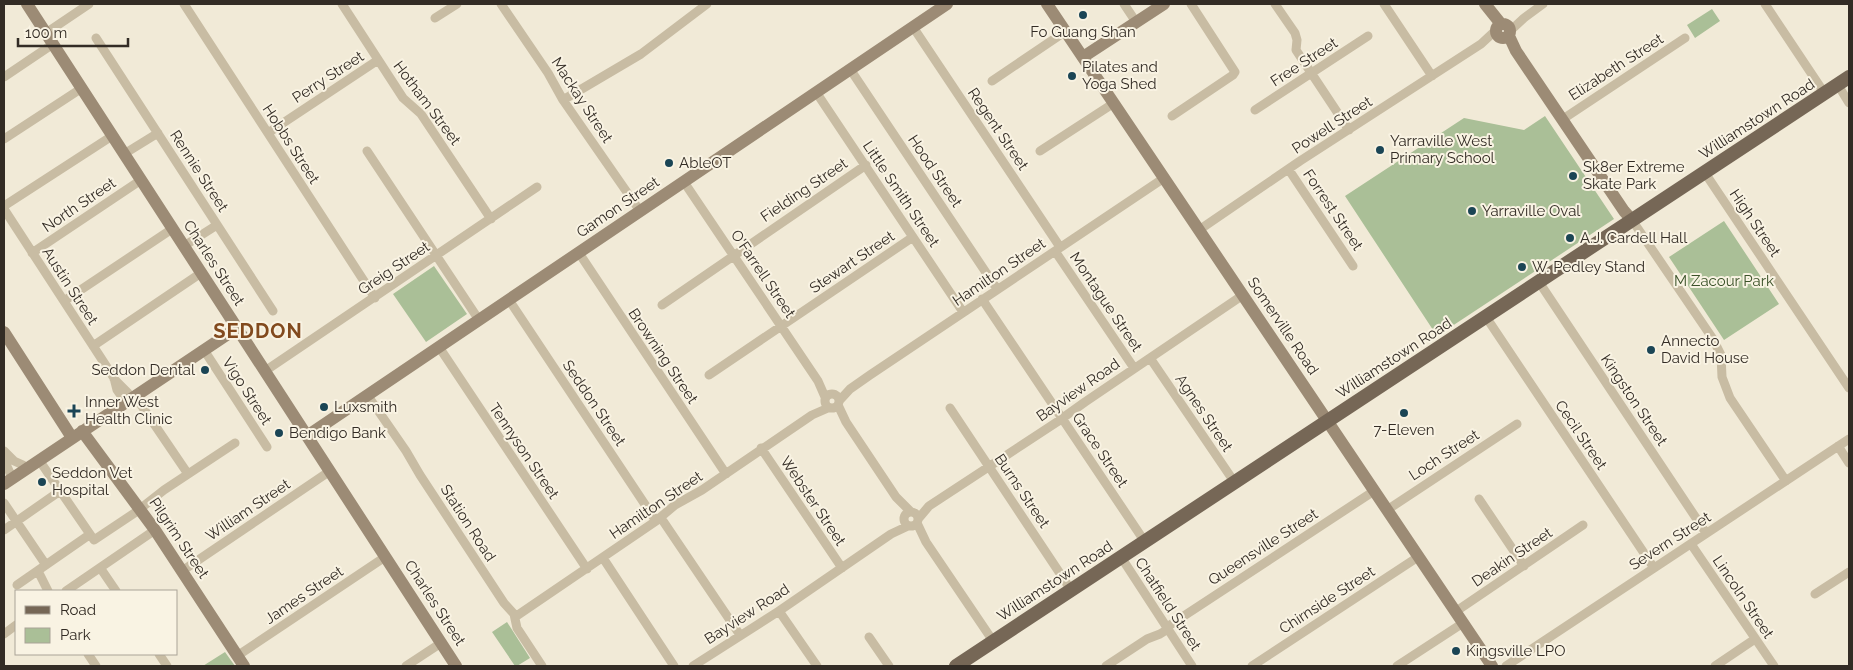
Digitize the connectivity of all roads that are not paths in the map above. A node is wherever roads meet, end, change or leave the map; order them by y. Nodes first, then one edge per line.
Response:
1 (27, 4) edge
2 (89, 4) edge
3 (184, 4) edge
4 (342, 4) edge
5 (457, 4) edge
6 (501, 4) edge
7 (707, 4) edge
8 (947, 4) edge
9 (1047, 4) edge
10 (1124, 4) edge
11 (1164, 4) edge
12 (1191, 4) edge
13 (1275, 4) edge
14 (1384, 4) edge
15 (1543, 4) edge
16 (1765, 4) edge
17 (1488, 8) edge
18 (435, 18) dead end
19 (1136, 22) junction
20 (913, 27) junction
21 (1066, 31) junction
22 (1503, 31) junction
23 (1368, 36) dead end
24 (96, 38) dead end
25 (1686, 38) dead end
26 (49, 39) junction
27 (1083, 57) junction
28 (378, 60) junction
29 (850, 69) junction
30 (1312, 73) junction
31 (1432, 76) junction
32 (4, 77) edge
33 (992, 80) dead end
34 (1843, 81) edge
35 (82, 88) junction
36 (816, 92) junction
37 (1825, 94) junction
38 (563, 100) junction
39 (1114, 103) junction
40 (1849, 103) edge
41 (1255, 110) dead end
42 (1172, 116) dead end
43 (1563, 119) junction
44 (1349, 130) junction
45 (158, 133) junction
46 (268, 133) junction
47 (112, 136) junction
48 (4, 139) edge
49 (368, 151) dead end
50 (1040, 151) dead end
51 (124, 154) junction
52 (866, 165) junction
53 (1289, 170) junction
54 (1705, 173) junction
55 (1164, 178) junction
56 (141, 180) junction
57 (684, 182) junction
58 (537, 187) dead end
59 (4, 208) edge
60 (640, 211) junction
61 (491, 219) junction
62 (1632, 220) junction
63 (217, 225) junction
64 (172, 229) junction
65 (1199, 230) junction
66 (914, 237) junction
67 (184, 246) junction
68 (1057, 249) junction
69 (32, 253) junction
70 (579, 253) junction
71 (734, 255) junction
72 (437, 256) junction
73 (1353, 266) dead end
74 (201, 273) junction
75 (1539, 282) junction
76 (997, 289) junction
77 (1243, 295) junction
78 (375, 298) junction
79 (982, 299) junction
80 (509, 300) junction
81 (64, 301) junction
82 (662, 305) dead end
83 (273, 311) dead end
84 (963, 312) junction
85 (1486, 317) junction
86 (479, 320) junction
87 (235, 326) junction
88 (782, 327) junction
89 (4, 332) edge
90 (93, 346) junction
91 (439, 347) junction
92 (203, 348) junction
93 (1150, 358) junction
94 (1134, 368) junction
95 (265, 372) junction
96 (709, 375) dead end
97 (1849, 388) edge
98 (129, 396) junction
99 (368, 396) junction
100 (832, 401) junction
101 (950, 408) dead end
102 (1063, 419) junction
103 (1328, 421) junction
104 (1517, 424) dead end
105 (82, 431) junction
106 (69, 433) junction
107 (307, 436) junction
108 (1849, 439) edge
109 (234, 443) dead end
110 (1838, 446) junction
111 (268, 447) dead end
112 (761, 448) junction
113 (4, 451) edge
114 (4, 460) edge
115 (39, 460) junction
116 (1849, 463) edge
117 (23, 465) junction
118 (989, 467) junction
119 (330, 471) junction
120 (188, 474) junction
121 (726, 474) junction
122 (8, 478) edge
123 (1786, 481) junction
124 (1235, 483) junction
125 (1374, 490) junction
126 (60, 491) junction
127 (1479, 499) dead end
128 (4, 503) edge
129 (140, 510) junction
130 (1387, 510) junction
131 (659, 519) junction
132 (911, 520) junction
133 (16, 521) junction
134 (1583, 525) dead end
135 (4, 530) edge
136 (155, 530) junction
137 (1706, 534) junction
138 (93, 537) junction
139 (1145, 542) junction
140 (1690, 544) junction
141 (385, 557) junction
142 (1121, 557) junction
143 (1418, 557) junction
144 (603, 558) junction
145 (1524, 566) junction
146 (42, 568) junction
147 (101, 568) junction
148 (842, 568) junction
149 (1654, 568) junction
150 (587, 569) junction
151 (182, 571) junction
152 (1849, 572) edge
153 (17, 585) dead end
154 (48, 590) edge
155 (68, 590) edge
156 (115, 590) edge
157 (1072, 590) junction
158 (1815, 594) dead end
159 (779, 611) junction
160 (1455, 612) junction
161 (515, 617) junction
162 (1463, 623) junction
163 (15, 626) edge
164 (1167, 628) junction
165 (4, 634) edge
166 (740, 636) junction
167 (869, 637) dead end
168 (1755, 639) junction
169 (993, 641) junction
170 (441, 643) junction
171 (89, 655) edge
172 (160, 655) edge
173 (241, 661) edge
174 (96, 666) edge
175 (168, 666) edge
176 (406, 666) edge
177 (456, 666) edge
178 (542, 666) edge
179 (674, 666) edge
180 (692, 666) edge
181 (816, 666) edge
182 (889, 666) edge
183 (956, 666) edge
184 (1106, 666) edge
185 (1192, 666) edge
186 (1252, 666) edge
187 (1397, 666) edge
188 (1492, 666) edge
189 (1506, 666) edge
190 (1715, 666) edge
191 (1774, 666) edge

1 - 26 street, Charles Street
2 - 26 street
3 - 46 street, Hobbs Street
4 - 28 street, Hotham Street
5 - 18 street
6 - 38 street, Mackay Street
7 - 38 street
8 - 20 street, Gamon Street
9 - 21 street, Somerville Road
10 - 19 street
11 - 19 street
12 - 42 street
13 - 30 street
14 - 31 street
15 - 22 street, Powell Street
16 - 37 street
17 - 22 street
19 - 27 street
20 - 29 street, Gamon Street
20 - 68 street, Regent Street
21 - 27 street, Somerville Road
21 - 33 street
22 - 31 street, Powell Street
22 - 43 street
23 - 30 street, Free Street
24 - 45 street, Rennie Street
25 - 43 street, Elizabeth Street
26 - 32 street
26 - 35 street, Charles Street
27 - 39 street, Somerville Road
28 - 46 street, Perry Street
28 - 61 street, Hotham Street
29 - 36 street, Gamon Street
29 - 76 street, Hood Street
30 - 41 street, Free Street
30 - 44 street
31 - 44 street, Powell Street
34 - 37 main road, Williamstown Road
34 - 40 street
35 - 47 street, Charles Street
35 - 48 street
36 - 52 street, Little Smith Street
36 - 57 street, Gamon Street
37 - 54 main road, Williamstown Road
38 - 60 street, Mackay Street
39 - 50 street
39 - 55 street, Somerville Road
43 - 62 street
44 - 53 street, Powell Street
45 - 51 street, Rennie Street
45 - 63 street, Rennie Street
46 - 78 street, Hobbs Street
47 - 51 street, Charles Street
47 - 59 street
49 - 72 street
51 - 56 street, Charles Street
52 - 66 street, Little Smith Street
52 - 71 street, Fielding Street
53 - 65 street, Powell Street
53 - 73 street, Forrest Street
54 - 62 main road, Williamstown Road
54 - 97 street, High Street
55 - 65 street, Somerville Road
55 - 68 street, Hamilton Street
56 - 64 street, Charles Street
56 - 69 street, North Street
57 - 60 street, Gamon Street
57 - 71 street, O'Farrell Street
58 - 61 street, Greig Street
59 - 69 street, Austin Street
60 - 70 street, Gamon Street
61 - 72 street, Greig Street
62 - 75 main road, Williamstown Road
62 - 123 street
63 - 67 street, Rennie Street
63 - 83 street, Rennie Street
64 - 67 street, Charles Street
64 - 81 street
65 - 77 street, Somerville Road
66 - 84 street, Little Smith Street
66 - 88 street, Stewart Street
67 - 74 street, Charles Street
68 - 76 street, Hamilton Street
68 - 94 street, Montague Street
69 - 81 street, Austin Street
70 - 80 street, Gamon Street
70 - 121 street, Browning Street
71 - 82 street, Fielding Street
71 - 88 street, O'Farrell Street
72 - 78 street, Greig Street
72 - 86 street
74 - 87 street, Charles Street
74 - 90 street
75 - 85 main road, Williamstown Road
75 - 137 street, Kingston Street
76 - 79 street, Hamilton Street
77 - 93 street, Bayview Road
77 - 103 street, Somerville Road
78 - 95 street, Greig Street
79 - 84 street, Hamilton Street
79 - 102 street, Grace Street
80 - 86 street, Gamon Street
80 - 131 street, Seddon Street
81 - 90 street, Austin Street
84 - 100 street, Hamilton Street
85 - 103 main road, Williamstown Road
85 - 149 street, Cecil Street
86 - 91 street, Gamon Street
87 - 92 street
87 - 95 street, Charles Street
88 - 96 street, Stewart Street
88 - 100 street, O'Farrell Street
89 - 106 street
90 - 98 street, Austin Street
91 - 99 street, Gamon Street
91 - 150 street, Tennyson Street
92 - 98 street
92 - 111 street, Vigo Street
93 - 94 street, Bayview Road
93 - 124 street, Agnes Street
94 - 102 street, Bayview Road
95 - 107 street, Charles Street
98 - 105 street
98 - 106 street
98 - 120 street, Austin Street
99 - 107 street, Gamon Street
99 - 161 street, Station Road
100 - 112 street, Hamilton Street
100 - 132 street, O'Farrell Street
101 - 118 street, Burns Street
102 - 118 street, Bayview Road
102 - 139 street, Grace Street
103 - 124 main road, Williamstown Road
103 - 125 street, Somerville Road
104 - 130 street, Loch Street
105 - 115 street
105 - 129 street, Pilgrim Street
106 - 117 street
107 - 119 street, Charles Street
108 - 110 street, Severn Street
109 - 120 street
110 - 116 street
110 - 123 street, Severn Street
112 - 121 street, Hamilton Street
112 - 148 street, Webster Street
113 - 117 street
114 - 122 street
115 - 122 street
115 - 126 street
117 - 122 street
118 - 132 street, Bayview Road
118 - 157 street, Burns Street
119 - 141 street, Charles Street
119 - 151 street, William Street
120 - 129 street
121 - 131 street, Hamilton Street
123 - 137 street, Severn Street
124 - 139 main road, Williamstown Road
125 - 130 street, Somerville Road
125 - 164 street, Queensville Street
126 - 133 street
126 - 138 street
127 - 145 street
128 - 133 street
129 - 136 street, Pilgrim Street
129 - 138 street
130 - 143 street, Somerville Road
131 - 144 street, Hamilton Street
131 - 166 street, Seddon Street
132 - 148 street, Bayview Road
132 - 169 street, O'Farrell Street
133 - 135 street
133 - 146 street
134 - 145 street, Deakin Street
136 - 147 street
136 - 151 street, Pilgrim Street
137 - 140 street, Severn Street
138 - 146 street
139 - 142 main road, Williamstown Road
140 - 149 street, Severn Street
140 - 168 street, Lincoln Street
141 - 170 street, Charles Street
141 - 173 street, James Street
142 - 157 main road, Williamstown Road
142 - 164 street, Chatfield Street
143 - 160 street, Somerville Road
143 - 186 street, Chirnside Street
144 - 150 street, Hamilton Street
144 - 179 street
145 - 160 street, Deakin Street
146 - 153 street
146 - 154 street
147 - 155 street
147 - 156 street
148 - 159 street, Bayview Road
149 - 189 street, Severn Street
150 - 161 street, Hamilton Street
151 - 173 street, Pilgrim Street
152 - 158 street
157 - 169 main road, Williamstown Road
159 - 166 street, Bayview Road
159 - 181 street
160 - 162 street, Somerville Road
161 - 178 street, Station Road
162 - 187 street
162 - 188 street, Somerville Road
163 - 165 street
164 - 184 street, Queensville Street
164 - 185 street, Chatfield Street
166 - 180 street, Bayview Road
167 - 182 street
168 - 190 street
168 - 191 street, Lincoln Street
169 - 183 main road, Williamstown Road
170 - 176 street
170 - 177 street, Charles Street
171 - 174 street
172 - 175 street

